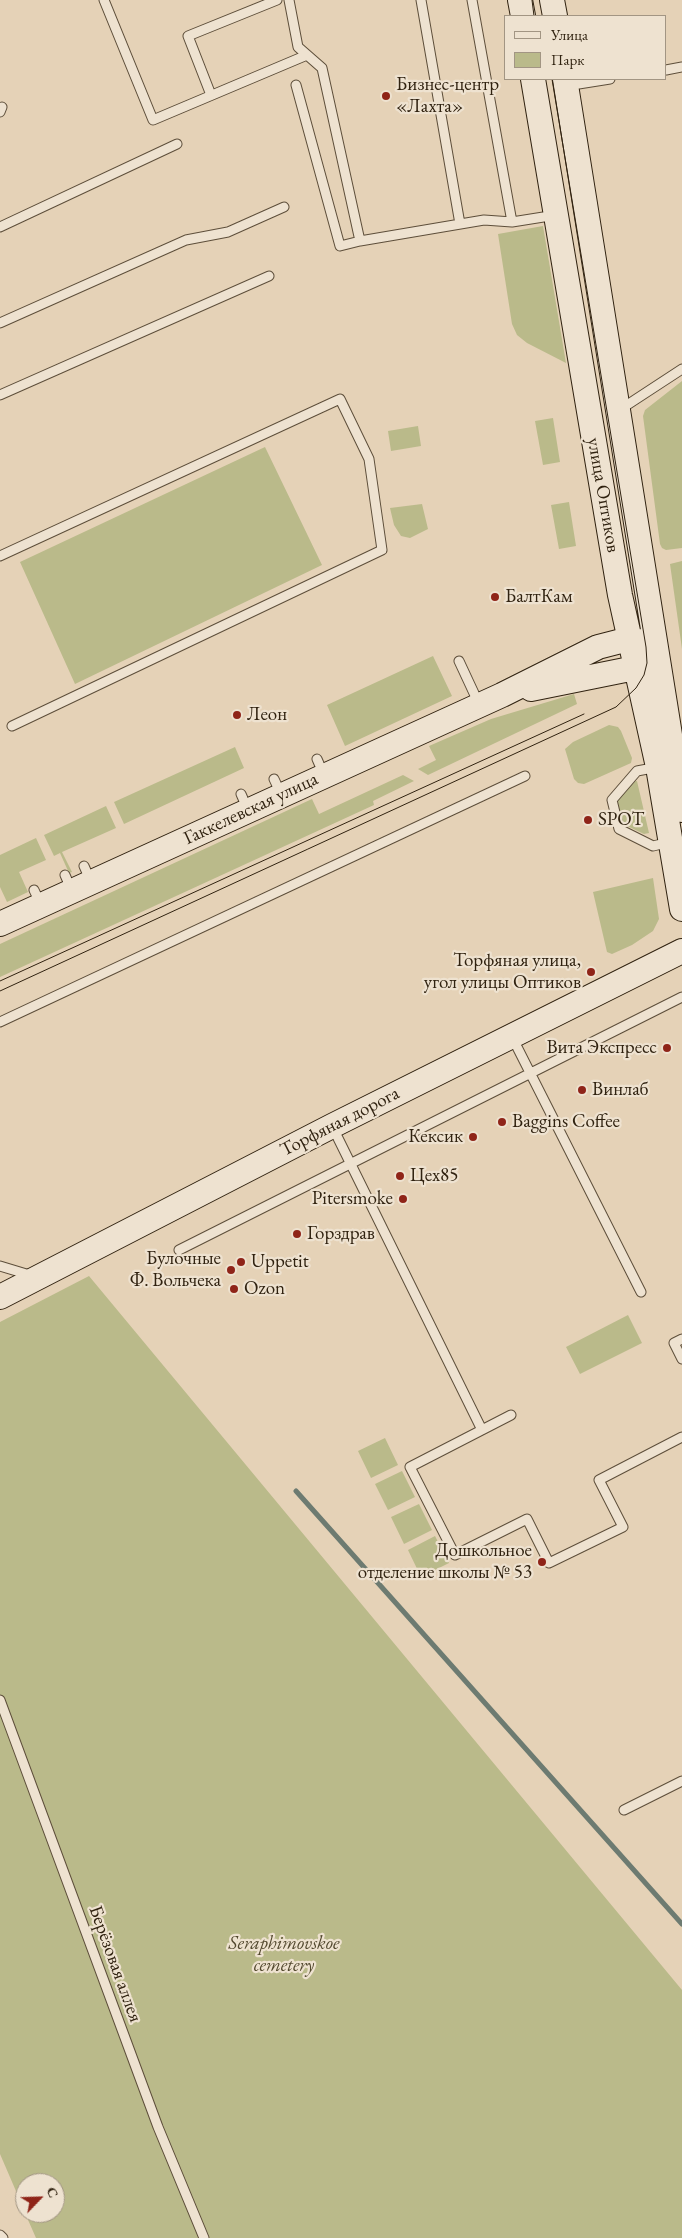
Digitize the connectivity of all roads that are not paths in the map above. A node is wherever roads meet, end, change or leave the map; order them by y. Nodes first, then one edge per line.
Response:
1 (104, 0) edge
2 (277, 0) edge
3 (289, 0) edge
4 (421, 0) edge
5 (472, 0) edge
6 (520, 0) edge
7 (552, 0) edge
8 (523, 15) edge
9 (555, 15) edge
10 (307, 55) junction
11 (682, 67) edge
12 (667, 70) edge
13 (533, 80) edge
14 (595, 80) edge
15 (565, 82) edge
16 (296, 85) dead end
17 (211, 95) junction
18 (177, 144) dead end
19 (284, 207) dead end
20 (556, 214) junction
21 (512, 222) junction
22 (460, 224) junction
23 (0, 227) edge
24 (360, 241) junction
25 (269, 276) dead end
26 (0, 323) edge
27 (682, 369) edge
28 (0, 396) edge
29 (618, 408) junction
30 (0, 556) edge
31 (629, 638) junction
32 (656, 646) junction
33 (459, 661) dead end
34 (635, 668) junction
35 (502, 695) junction
36 (479, 705) junction
37 (12, 726) dead end
38 (658, 767) junction
39 (526, 776) dead end
40 (682, 810) edge
41 (670, 842) junction
42 (682, 910) edge
43 (0, 924) edge
44 (682, 950) edge
45 (682, 997) edge
46 (0, 1022) edge
47 (512, 1037) junction
48 (530, 1074) junction
49 (332, 1126) junction
50 (351, 1164) junction
51 (179, 1250) dead end
52 (0, 1266) edge
53 (38, 1277) junction
54 (641, 1292) dead end
55 (0, 1297) edge
56 (682, 1339) edge
57 (682, 1360) edge
58 (511, 1415) dead end
59 (482, 1430) junction
60 (682, 1437) edge
61 (0, 1700) edge
62 (682, 1781) edge
63 (624, 1810) dead end
64 (0, 2235) edge
65 (4, 2238) edge
66 (204, 2238) edge

1 - 17 lane
2 - 17 lane
3 - 10 lane
4 - 22 lane
5 - 21 lane
6 - 8 main road
7 - 9 main road
10 - 17 lane
10 - 24 lane
11 - 12 lane
13 - 20 main road, улица Оптиков
14 - 15 lane
15 - 29 main road, улица Оптиков
16 - 24 lane
18 - 23 lane
19 - 26 lane
20 - 21 lane
20 - 31 main road, улица Оптиков
21 - 22 lane
22 - 24 lane
25 - 28 lane
27 - 29 lane
29 - 32 main road, улица Оптиков
30 - 37 lane
31 - 32 main road
31 - 34 main road, улица Оптиков
31 - 35 main road, Гаккелевская улица
32 - 34 main road
32 - 40 main road, улица Оптиков
33 - 36 lane
34 - 35 main road, Гаккелевская улица
34 - 38 main road, улица Оптиков
35 - 36 main road, Гаккелевская улица
36 - 43 main road, Гаккелевская улица
38 - 41 main road, улица Оптиков
38 - 41 lane
39 - 46 lane
41 - 42 main road, улица Оптиков
44 - 47 main road, Торфяная дорога
45 - 48 lane
47 - 48 lane
47 - 49 main road, Торфяная дорога
48 - 50 lane
48 - 54 lane
49 - 50 lane
49 - 53 main road, Торфяная дорога
50 - 51 lane
50 - 59 lane
52 - 53 lane
53 - 55 main road, Торфяная дорога
56 - 57 lane
58 - 59 lane
59 - 60 lane
61 - 66 lane, Берёзовая аллея
62 - 63 lane
64 - 65 lane

